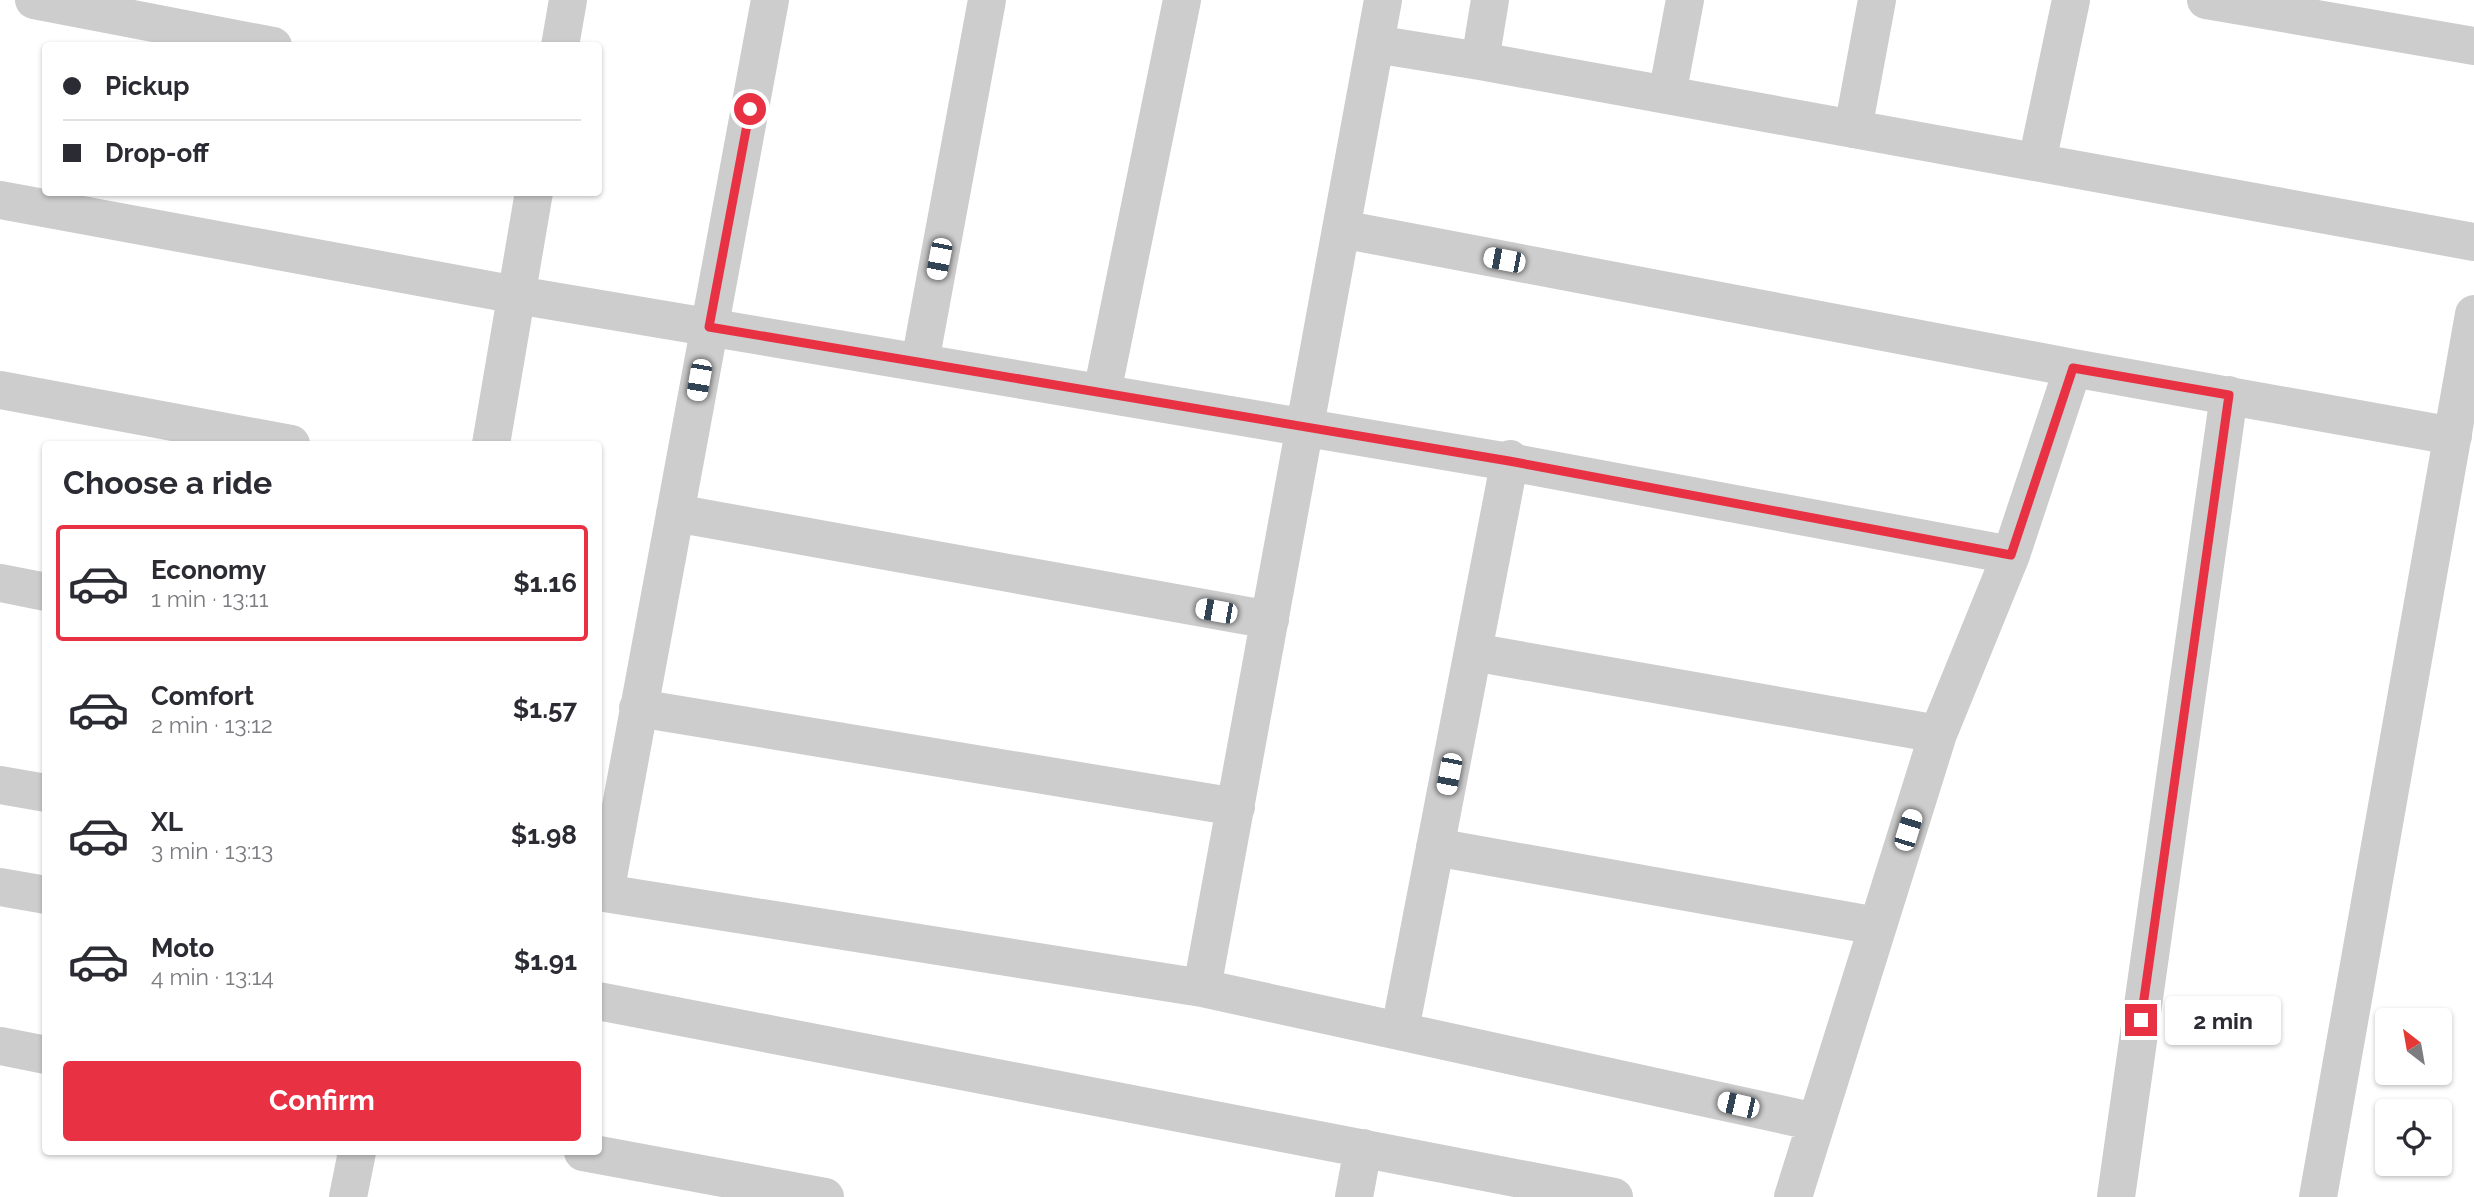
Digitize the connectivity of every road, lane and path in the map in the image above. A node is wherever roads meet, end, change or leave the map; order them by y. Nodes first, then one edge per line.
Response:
1 (34, 0) edge
2 (568, 0) edge
3 (770, 0) edge
4 (987, 0) edge
5 (1182, 0) edge
6 (1383, 0) edge
7 (1490, 0) edge
8 (1685, 0) edge
9 (1877, 0) edge
10 (2071, 0) edge
11 (2206, 0) edge
12 (2309, 8) edge
13 (252, 42) edge
14 (561, 42) edge
15 (1375, 44) junction
16 (2474, 46) edge
17 (1480, 61) junction
18 (1667, 95) junction
19 (1853, 129) junction
20 (2037, 162) junction
21 (533, 196) edge
22 (0, 200) edge
23 (1341, 229) junction
24 (2474, 242) edge
25 (517, 295) junction
26 (2474, 314) edge
27 (709, 327) junction
28 (920, 362) junction
29 (2073, 368) junction
30 (0, 390) edge
31 (1102, 393) junction
32 (2229, 395) junction
33 (1305, 427) junction
34 (2453, 436) junction
35 (275, 441) edge
36 (492, 441) edge
37 (1509, 460) junction
38 (675, 513) junction
39 (2011, 555) junction
40 (0, 583) edge
41 (42, 591) edge
42 (1270, 620) junction
43 (1473, 652) junction
44 (639, 708) junction
45 (1938, 734) junction
46 (0, 785) edge
47 (42, 792) edge
48 (1236, 807) junction
49 (1435, 847) junction
50 (0, 887) edge
51 (602, 893) edge
52 (42, 894) edge
53 (1877, 926) junction
54 (1202, 988) junction
55 (602, 1002) edge
56 (1400, 1030) junction
57 (0, 1046) edge
58 (42, 1054) edge
59 (1816, 1122) junction
60 (1363, 1148) junction
61 (356, 1155) edge
62 (599, 1155) edge
63 (348, 1197) edge
64 (825, 1197) edge
65 (1353, 1197) edge
66 (1614, 1197) edge
67 (1793, 1197) edge
68 (2116, 1197) edge
69 (2318, 1197) edge

1 - 13 street
2 - 14 street
3 - 27 street
4 - 28 street
5 - 31 street
6 - 15 street
7 - 17 street
8 - 18 street
9 - 19 street
10 - 20 street
11 - 12 street
12 - 16 street
15 - 17 street
15 - 23 street
17 - 18 street
18 - 19 street
19 - 20 street
20 - 24 street
21 - 25 street
22 - 25 street
23 - 29 street
23 - 33 street
25 - 27 street
25 - 36 street
26 - 34 street
27 - 28 street
27 - 38 street
28 - 31 street
29 - 32 street
29 - 39 street
30 - 35 street
31 - 33 street
32 - 34 street
32 - 68 street
33 - 37 street
33 - 42 street
34 - 69 street
37 - 39 street
37 - 43 street
38 - 42 street
38 - 44 street
39 - 45 street
40 - 41 street
42 - 48 street
43 - 45 street
43 - 49 street
44 - 48 street
44 - 51 street
45 - 53 street
46 - 47 street
48 - 54 street
49 - 53 street
49 - 56 street
50 - 52 street
51 - 54 street
53 - 59 street
54 - 56 street
55 - 60 street
56 - 59 street
57 - 58 street
59 - 67 street
60 - 65 street
60 - 66 street
61 - 63 street
62 - 64 street

